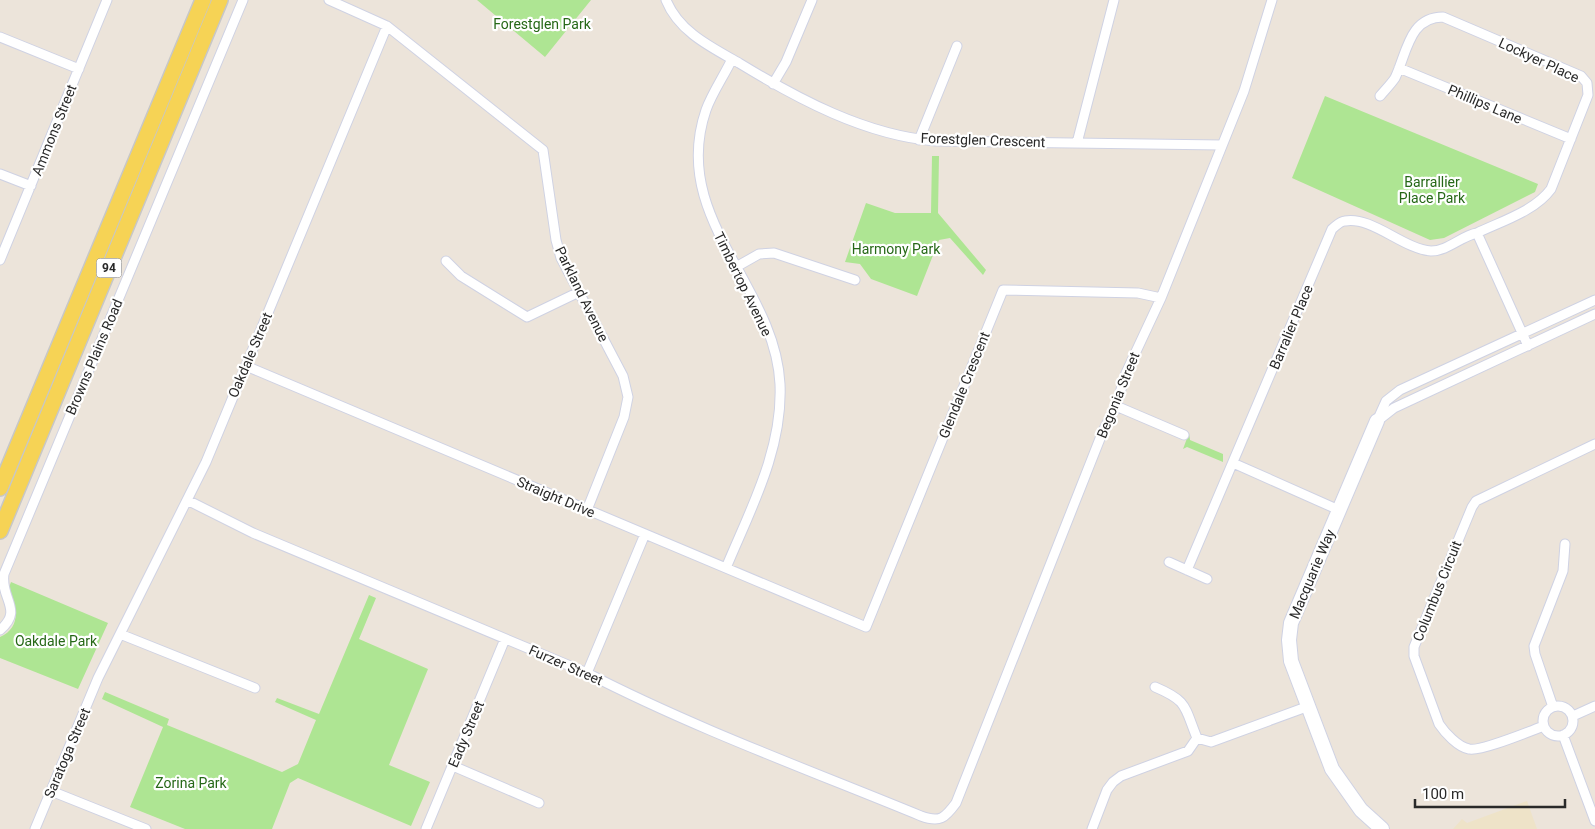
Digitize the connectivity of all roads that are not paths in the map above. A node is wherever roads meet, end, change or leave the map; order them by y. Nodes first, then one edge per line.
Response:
1 (107, 0) edge
2 (195, 0) edge
3 (203, 0) edge
4 (220, 0) edge
5 (329, 0) edge
6 (666, 0) edge
7 (812, 0) edge
8 (1114, 0) edge
9 (1272, 0) edge
10 (242, 1) edge
11 (387, 26) junction
12 (191, 29) junction
13 (0, 37) edge
14 (957, 46) dead end
15 (732, 59) junction
16 (1399, 68) junction
17 (79, 69) junction
18 (773, 84) junction
19 (1380, 96) dead end
20 (1571, 139) junction
21 (919, 140) junction
22 (1077, 142) junction
23 (1222, 145) junction
24 (0, 174) edge
25 (31, 186) junction
26 (1477, 233) junction
27 (0, 260) edge
28 (446, 261) dead end
29 (736, 266) junction
30 (855, 280) dead end
31 (579, 292) junction
32 (1161, 298) junction
33 (1595, 300) edge
34 (1595, 314) edge
35 (1523, 334) junction
36 (1528, 346) junction
37 (246, 366) junction
38 (1116, 406) junction
39 (1377, 421) junction
40 (1184, 435) dead end
41 (1595, 444) edge
42 (1233, 464) junction
43 (0, 488) edge
44 (187, 500) junction
45 (587, 510) junction
46 (1339, 510) junction
47 (0, 531) edge
48 (645, 534) junction
49 (1565, 544) dead end
50 (1169, 562) dead end
51 (726, 568) junction
52 (1187, 570) junction
53 (1207, 579) dead end
54 (866, 627) joint
55 (0, 630) edge
56 (120, 634) junction
57 (505, 638) junction
58 (587, 673) junction
59 (98, 678) joint
60 (1155, 687) dead end
61 (255, 688) dead end
62 (1308, 706) junction
63 (1595, 706) edge
64 (1553, 707) junction
65 (1572, 716) junction
66 (1544, 726) junction
67 (1564, 735) junction
68 (1197, 738) junction
69 (452, 766) junction
70 (51, 791) junction
71 (539, 803) dead end
72 (946, 816) joint
73 (1595, 820) edge
74 (35, 829) edge
75 (146, 829) edge
76 (426, 829) edge
77 (1092, 829) edge
78 (1382, 829) edge

1 - 17 street, Ammons Street
2 - 12 main road
3 - 12 main road, 94
4 - 47 main road, Browns Plains Road / 94
5 - 11 street, Parkland Avenue
6 - 15 street, Forestglen Crescent
7 - 18 street
8 - 22 street
9 - 23 street, Begonia Street
10 - 55 street, Browns Plains Road
11 - 31 street, Parkland Avenue
11 - 37 street, Oakdale Street
12 - 43 main road, 94
13 - 17 street
14 - 21 street
15 - 18 street, Forestglen Crescent
15 - 29 street, Timbertop Avenue
16 - 19 street, Lockyer Place
16 - 20 street, Phillips Lane
16 - 20 street, Lockyer Place
17 - 25 street, Ammons Street
18 - 21 street, Forestglen Crescent
20 - 26 street, Lockyer Place
21 - 22 street, Forestglen Crescent
22 - 23 street, Forestglen Crescent
23 - 32 street, Begonia Street
24 - 25 street
25 - 27 street, Ammons Street
26 - 35 street
26 - 42 street, Barralier Place
28 - 31 street
29 - 30 street
29 - 51 street, Timbertop Avenue
31 - 45 street, Parkland Avenue
32 - 38 street, Begonia Street
32 - 54 street, Glendale Crescent
33 - 35 street, Macquarie Way
34 - 36 street
35 - 36 street
35 - 39 street, Macquarie Way
36 - 39 street
37 - 44 street, Oakdale Street
37 - 45 street, Straight Drive
38 - 40 street
38 - 72 street, Begonia Street
39 - 46 street, Macquarie Way
41 - 66 street, Columbus Circuit
42 - 46 street
42 - 52 street, Barralier Place
44 - 56 street, Oakdale Street
44 - 57 street, Furzer Street
45 - 48 street, Straight Drive
46 - 62 street, Macquarie Way
48 - 51 street, Straight Drive
48 - 58 street
49 - 64 street
50 - 52 street
51 - 54 street, Straight Drive
52 - 53 street
56 - 59 street, Oakdale Street
56 - 61 street
57 - 58 street, Furzer Street
57 - 69 street, Eady Street
58 - 72 street, Furzer Street
59 - 70 street, Saratoga Street
60 - 68 street
62 - 68 street
62 - 78 street, Macquarie Way
63 - 65 street
64 - 65 street
64 - 66 street
65 - 67 street
66 - 67 street
67 - 73 street
68 - 77 street
69 - 71 street
69 - 76 street, Eady Street
70 - 74 street, Saratoga Street
70 - 75 street

